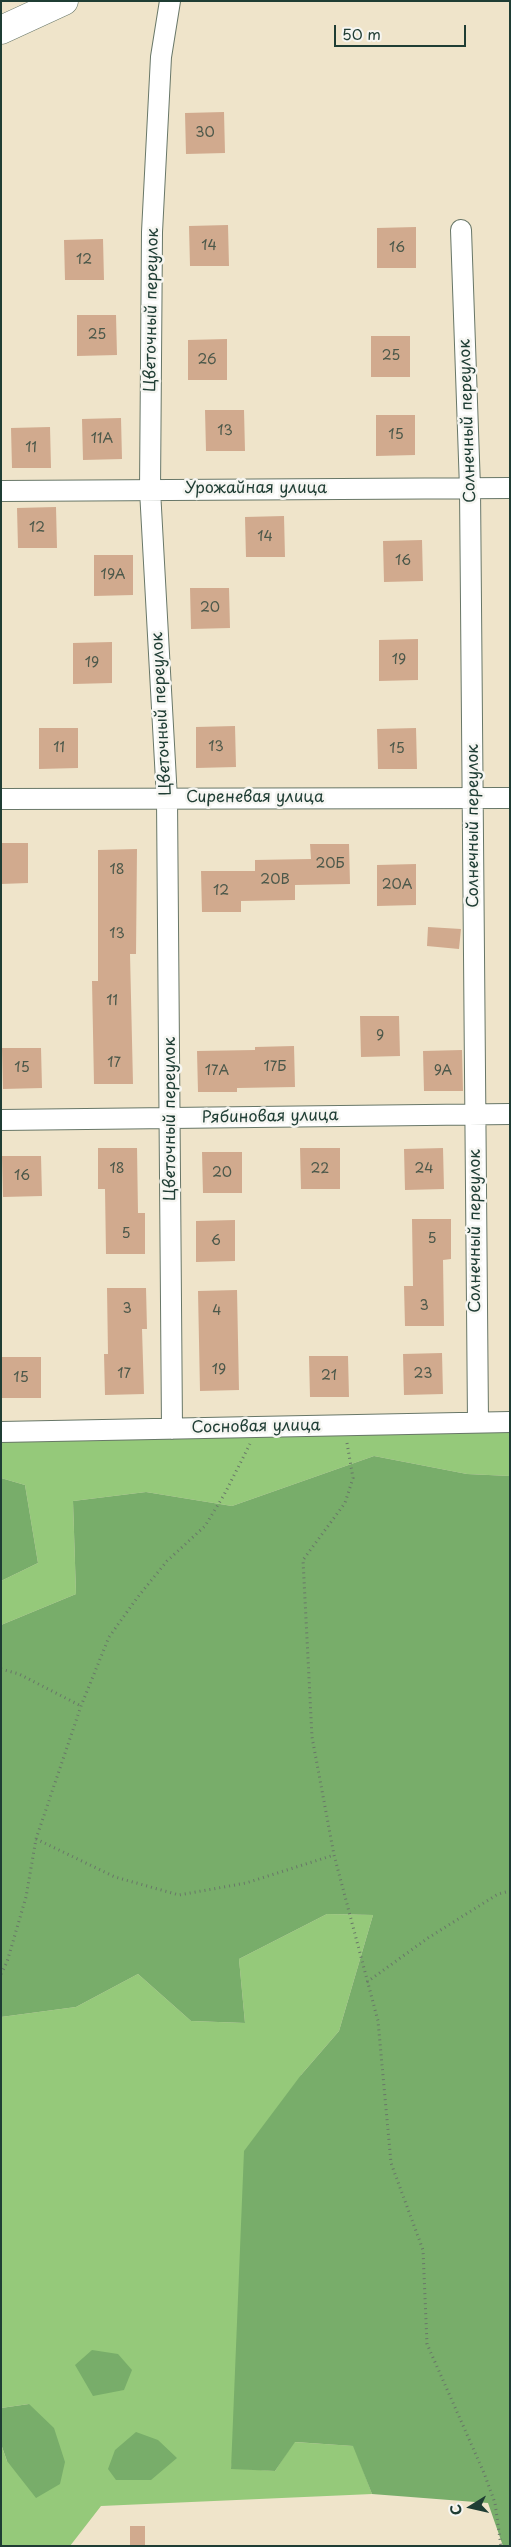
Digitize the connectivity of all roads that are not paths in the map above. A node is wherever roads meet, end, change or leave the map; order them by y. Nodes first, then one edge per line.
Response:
1 (64, 1) edge
2 (170, 1) edge
3 (1, 30) edge
4 (461, 230) dead end
5 (470, 488) junction
6 (510, 488) edge
7 (150, 490) junction
8 (1, 491) edge
9 (474, 798) junction
10 (510, 798) edge
11 (1, 799) edge
12 (167, 799) junction
13 (510, 1114) edge
14 (476, 1115) junction
15 (171, 1118) junction
16 (1, 1120) edge
17 (478, 1422) junction
18 (510, 1422) edge
19 (172, 1429) junction
20 (1, 1432) edge

1 - 3 street
2 - 7 street, Цветочный переулок
4 - 5 street, Солнечный переулок
5 - 6 street, Урожайная улица
5 - 7 street, Урожайная улица
5 - 9 street, Солнечный переулок
7 - 8 street, Урожайная улица
7 - 12 street, Цветочный переулок
9 - 10 street, Сиреневая улица
9 - 12 street, Сиреневая улица
9 - 14 street, Солнечный переулок
11 - 12 street, Сиреневая улица
12 - 15 street, Цветочный переулок
13 - 14 street, Рябиновая улица
14 - 15 street, Рябиновая улица
14 - 17 street, Солнечный переулок
15 - 16 street, Рябиновая улица
15 - 19 street, Цветочный переулок
17 - 18 street, Сосновая улица
17 - 19 street, Сосновая улица
19 - 20 street, Сосновая улица

